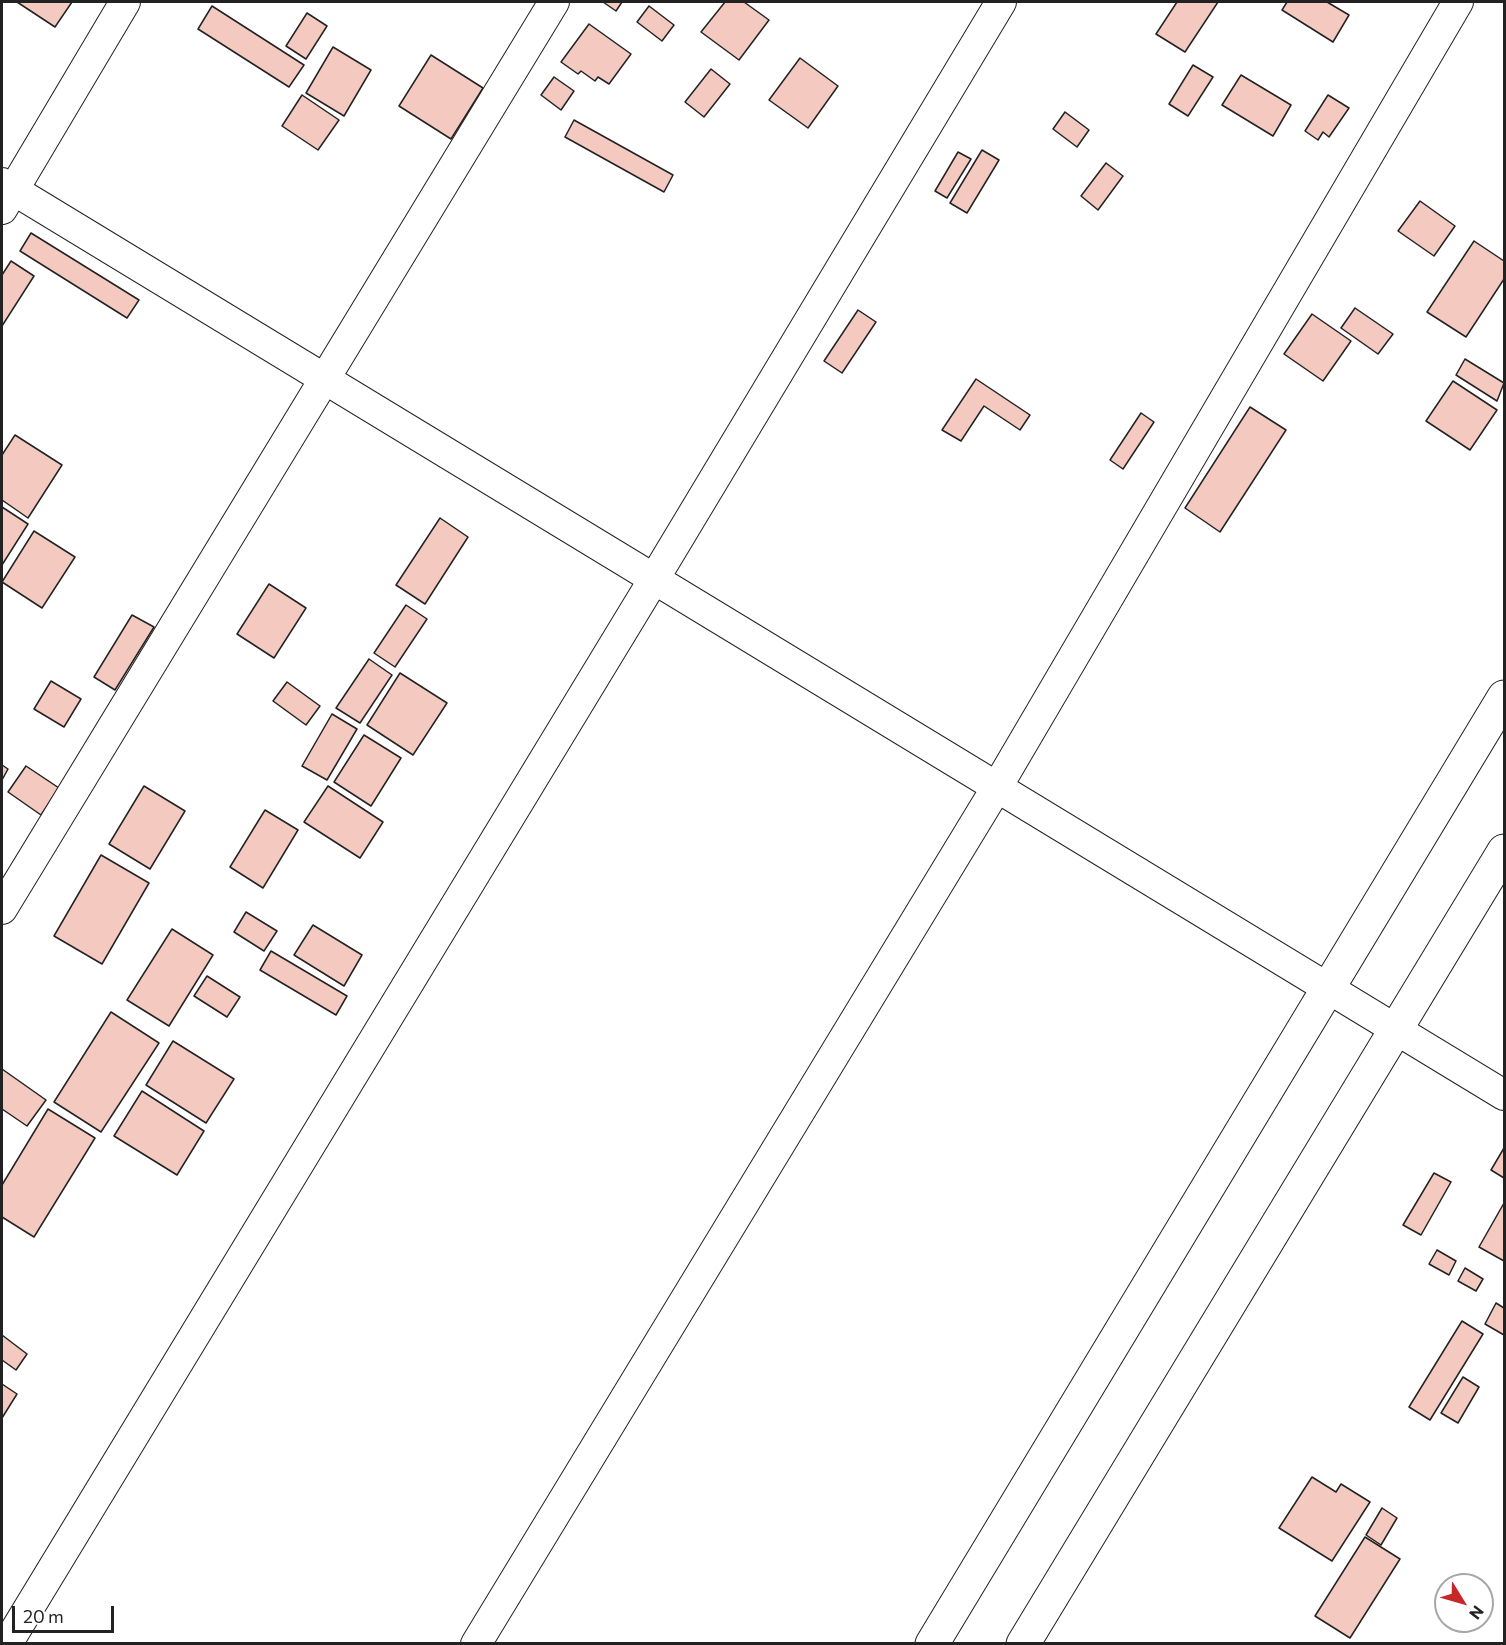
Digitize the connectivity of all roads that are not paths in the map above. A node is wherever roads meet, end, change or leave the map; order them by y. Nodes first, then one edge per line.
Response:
1 (125, 2) edge
2 (554, 2) edge
3 (1001, 2) edge
4 (1458, 2) edge
5 (5, 194) edge
6 (324, 379) junction
7 (654, 579) junction
8 (1504, 697) edge
9 (997, 787) junction
10 (1504, 852) edge
11 (2, 909) edge
12 (1328, 988) junction
13 (1396, 1029) junction
14 (1504, 1095) edge
15 (7, 1644) edge
16 (476, 1644) edge
17 (932, 1644) edge
18 (1023, 1644) edge

1 - 5 street
2 - 6 street
3 - 7 street
4 - 9 street
5 - 6 street
6 - 7 street
6 - 11 street
7 - 9 street
7 - 15 street
8 - 12 street
9 - 12 street
9 - 16 street
10 - 13 street
12 - 13 street
12 - 17 street
13 - 14 street
13 - 18 street

